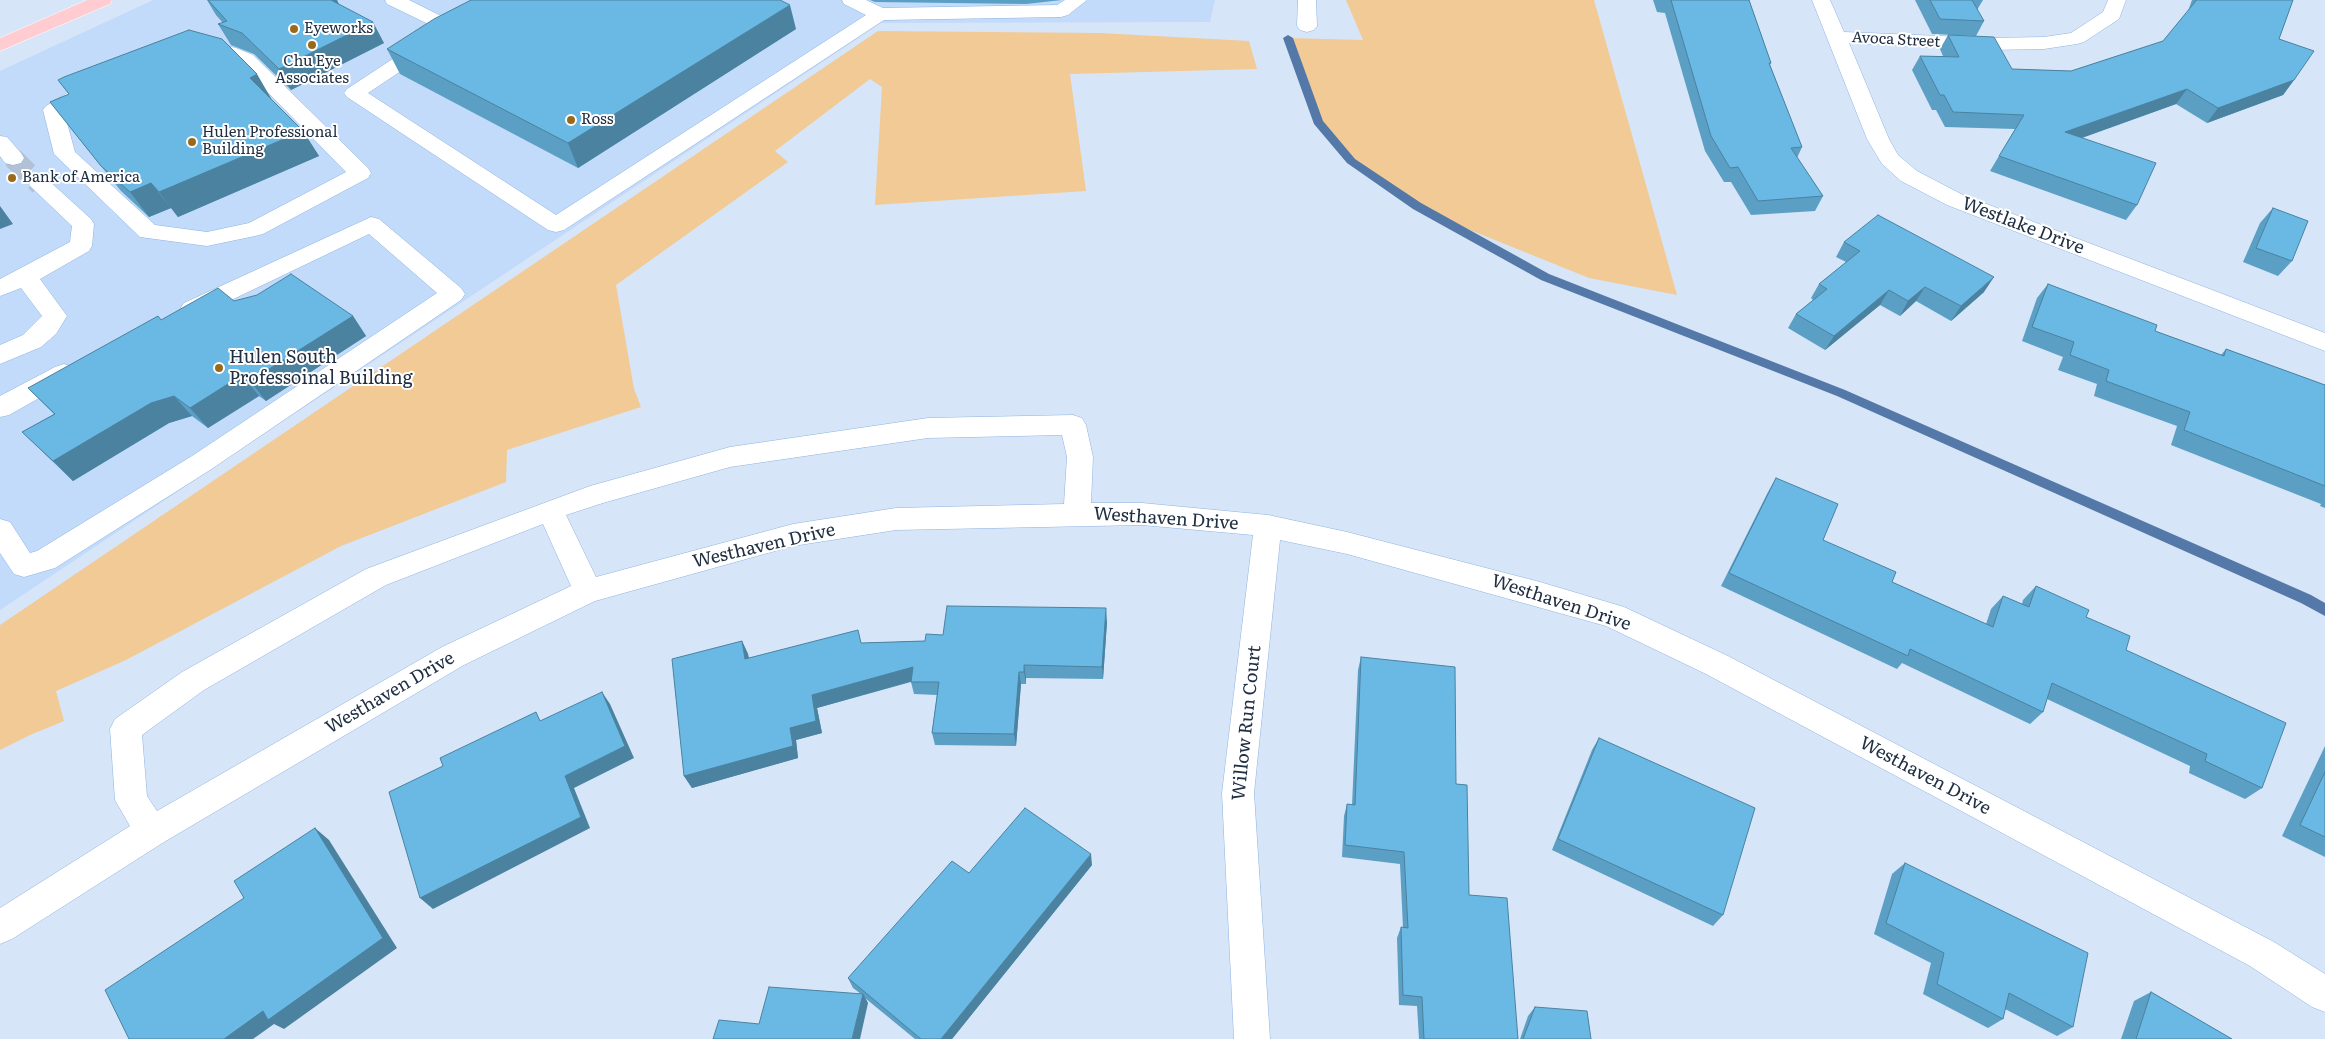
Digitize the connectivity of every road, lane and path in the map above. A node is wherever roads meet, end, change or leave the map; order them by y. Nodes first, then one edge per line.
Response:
1 (103, 0) edge
2 (394, 0) edge
3 (505, 0) edge
4 (851, 0) edge
5 (1078, 0) edge
6 (1307, 0) edge
7 (1821, 0) edge
8 (2117, 0) edge
9 (880, 14) junction
10 (1307, 26) dead end
11 (451, 29) junction
12 (1836, 37) junction
13 (184, 42) edge
14 (0, 45) edge
15 (84, 91) edge
16 (40, 185) tunnel mouth
17 (28, 276) junction
18 (0, 288) edge
19 (168, 320) edge
20 (2325, 342) edge
21 (0, 355) edge
22 (81, 363) edge
23 (0, 408) edge
24 (550, 510) junction
25 (1077, 514) junction
26 (1268, 526) junction
27 (0, 530) edge
28 (588, 590) junction
29 (152, 831) junction
30 (0, 927) edge
31 (2325, 994) edge
32 (1252, 1039) edge

1 - 14 main road
2 - 11 street
3 - 11 street
4 - 9 street
5 - 9 street
6 - 10 street
7 - 12 street, Westlake Drive
8 - 12 street, Avoca Street
9 - 11 street
12 - 20 street, Westlake Drive
13 - 15 street
16 - 17 street
17 - 18 street
17 - 21 street
19 - 27 street
22 - 23 street
24 - 25 street
24 - 28 street
24 - 29 street
25 - 26 street, Westhaven Drive
25 - 28 street, Westhaven Drive
26 - 31 street, Westhaven Drive
26 - 32 street, Willow Run Court
28 - 29 street, Westhaven Drive
29 - 30 street, Westhaven Drive

